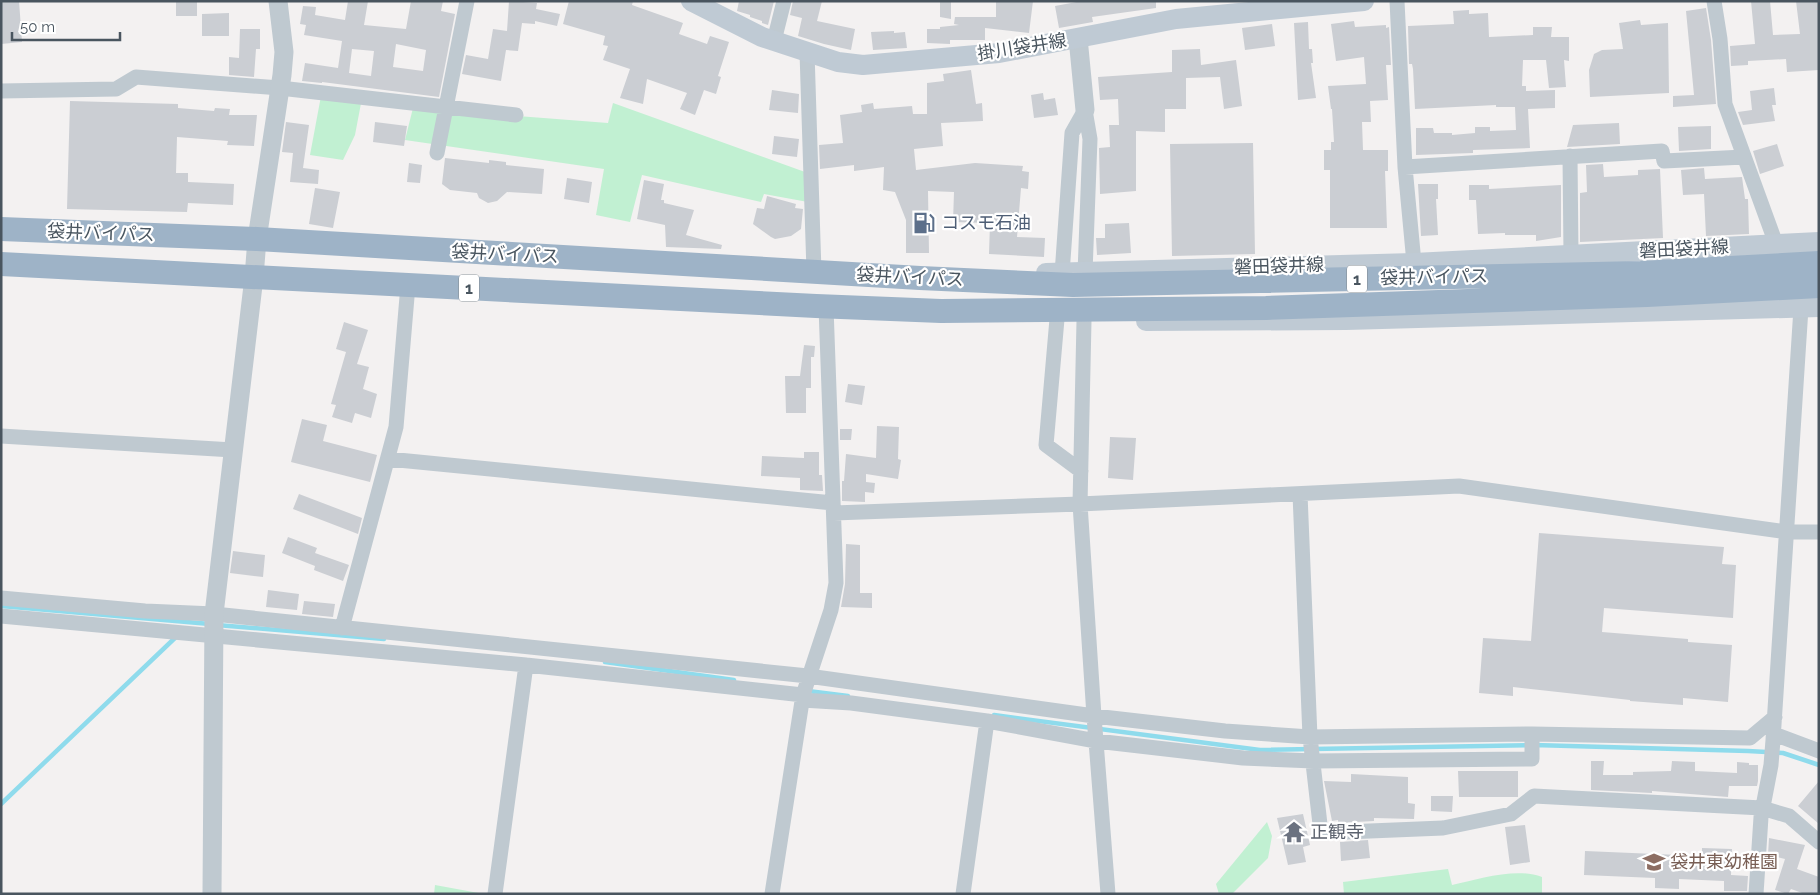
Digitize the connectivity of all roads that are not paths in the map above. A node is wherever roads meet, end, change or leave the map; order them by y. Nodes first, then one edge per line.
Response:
1 (278, 1) edge
2 (468, 1) edge
3 (691, 1) edge
4 (784, 1) edge
5 (1364, 1) edge
6 (1397, 1) edge
7 (1714, 1) edge
8 (1270, 5) edge
9 (1078, 38) junction
10 (774, 41) junction
11 (807, 52) junction
12 (280, 88) junction
13 (1, 91) edge
14 (446, 107) junction
15 (1085, 110) junction
16 (516, 115) dead end
17 (437, 153) dead end
18 (1570, 156) junction
19 (1744, 157) junction
20 (1405, 167) junction
21 (1, 229) edge
22 (257, 239) junction
23 (1819, 242) edge
24 (1776, 244) junction
25 (1571, 255) junction
26 (1414, 263) junction
27 (1819, 263) edge
28 (1, 264) edge
29 (814, 272) junction
30 (1085, 273) junction
31 (1062, 274) junction
32 (254, 278) junction
33 (920, 278) junction
34 (408, 285) junction
35 (1819, 286) edge
36 (826, 307) junction
37 (1810, 308) edge
38 (937, 310) junction
39 (1057, 319) junction
40 (1084, 321) junction
41 (1, 436) edge
42 (233, 450) junction
43 (388, 459) junction
44 (1081, 471) junction
45 (1300, 494) junction
46 (1080, 504) junction
47 (834, 508) junction
48 (1786, 532) junction
49 (1819, 532) edge
50 (1, 598) edge
51 (1, 616) edge
52 (214, 626) junction
53 (342, 628) junction
54 (526, 665) junction
55 (808, 676) junction
56 (803, 697) junction
57 (1775, 717) junction
58 (987, 721) junction
59 (1095, 730) junction
60 (1773, 737) junction
61 (1532, 743) junction
62 (1312, 749) junction
63 (1819, 751) edge
64 (1762, 808) junction
65 (1819, 842) edge
66 (212, 894) edge
67 (495, 894) edge
68 (772, 894) edge
69 (963, 894) edge
70 (1108, 894) edge
71 (1756, 894) edge

1 - 12 street
2 - 14 street
3 - 10 main road, 掛川袋井線
4 - 10 street
5 - 8 main road, 掛川袋井線
6 - 20 street
7 - 19 street
8 - 9 main road, 掛川袋井線
9 - 11 main road, 掛川袋井線
9 - 15 street
10 - 11 main road, 掛川袋井線
11 - 29 street
12 - 13 street
12 - 14 street
12 - 22 street
14 - 16 street
14 - 17 street
15 - 30 street
15 - 31 street
18 - 19 street
18 - 20 street
18 - 25 street
19 - 24 street
20 - 26 street
21 - 22 highway, 袋井バイパス / 1
22 - 29 highway, 袋井バイパス / 1
22 - 32 street
23 - 24 main road, 磐田袋井線
24 - 25 main road, 磐田袋井線
25 - 26 main road, 磐田袋井線
26 - 30 main road, 磐田袋井線
27 - 33 highway, 袋井バイパス / 1
28 - 32 highway, 袋井バイパス / 1
29 - 33 highway, 袋井バイパス / 1
30 - 31 main road, 磐田袋井線
31 - 33 main road, 磐田袋井線
32 - 34 highway, 袋井バイパス / 1
32 - 42 street
34 - 36 highway, 袋井バイパス / 1
34 - 43 street
35 - 38 highway, 袋井バイパス / 1
36 - 38 highway, 袋井バイパス / 1
36 - 47 street
37 - 40 main road
37 - 48 street
38 - 39 main road
39 - 40 main road
39 - 44 street
40 - 44 street
41 - 42 street
42 - 52 street
43 - 47 street
43 - 53 street
44 - 46 street
45 - 46 street
45 - 48 street
45 - 62 street
46 - 47 street
46 - 59 street
47 - 55 street
48 - 49 street
48 - 57 street
50 - 52 street
51 - 52 street
52 - 53 street
52 - 54 street
52 - 66 street
53 - 55 street
54 - 56 street
54 - 67 street
55 - 56 street
55 - 59 street
56 - 58 street
56 - 68 street
57 - 60 street
57 - 61 street
58 - 59 street
58 - 69 street
59 - 62 street
59 - 62 street
59 - 70 street
60 - 63 street
60 - 64 street
61 - 62 street
61 - 62 street
62 - 64 street
64 - 65 street
64 - 71 street

